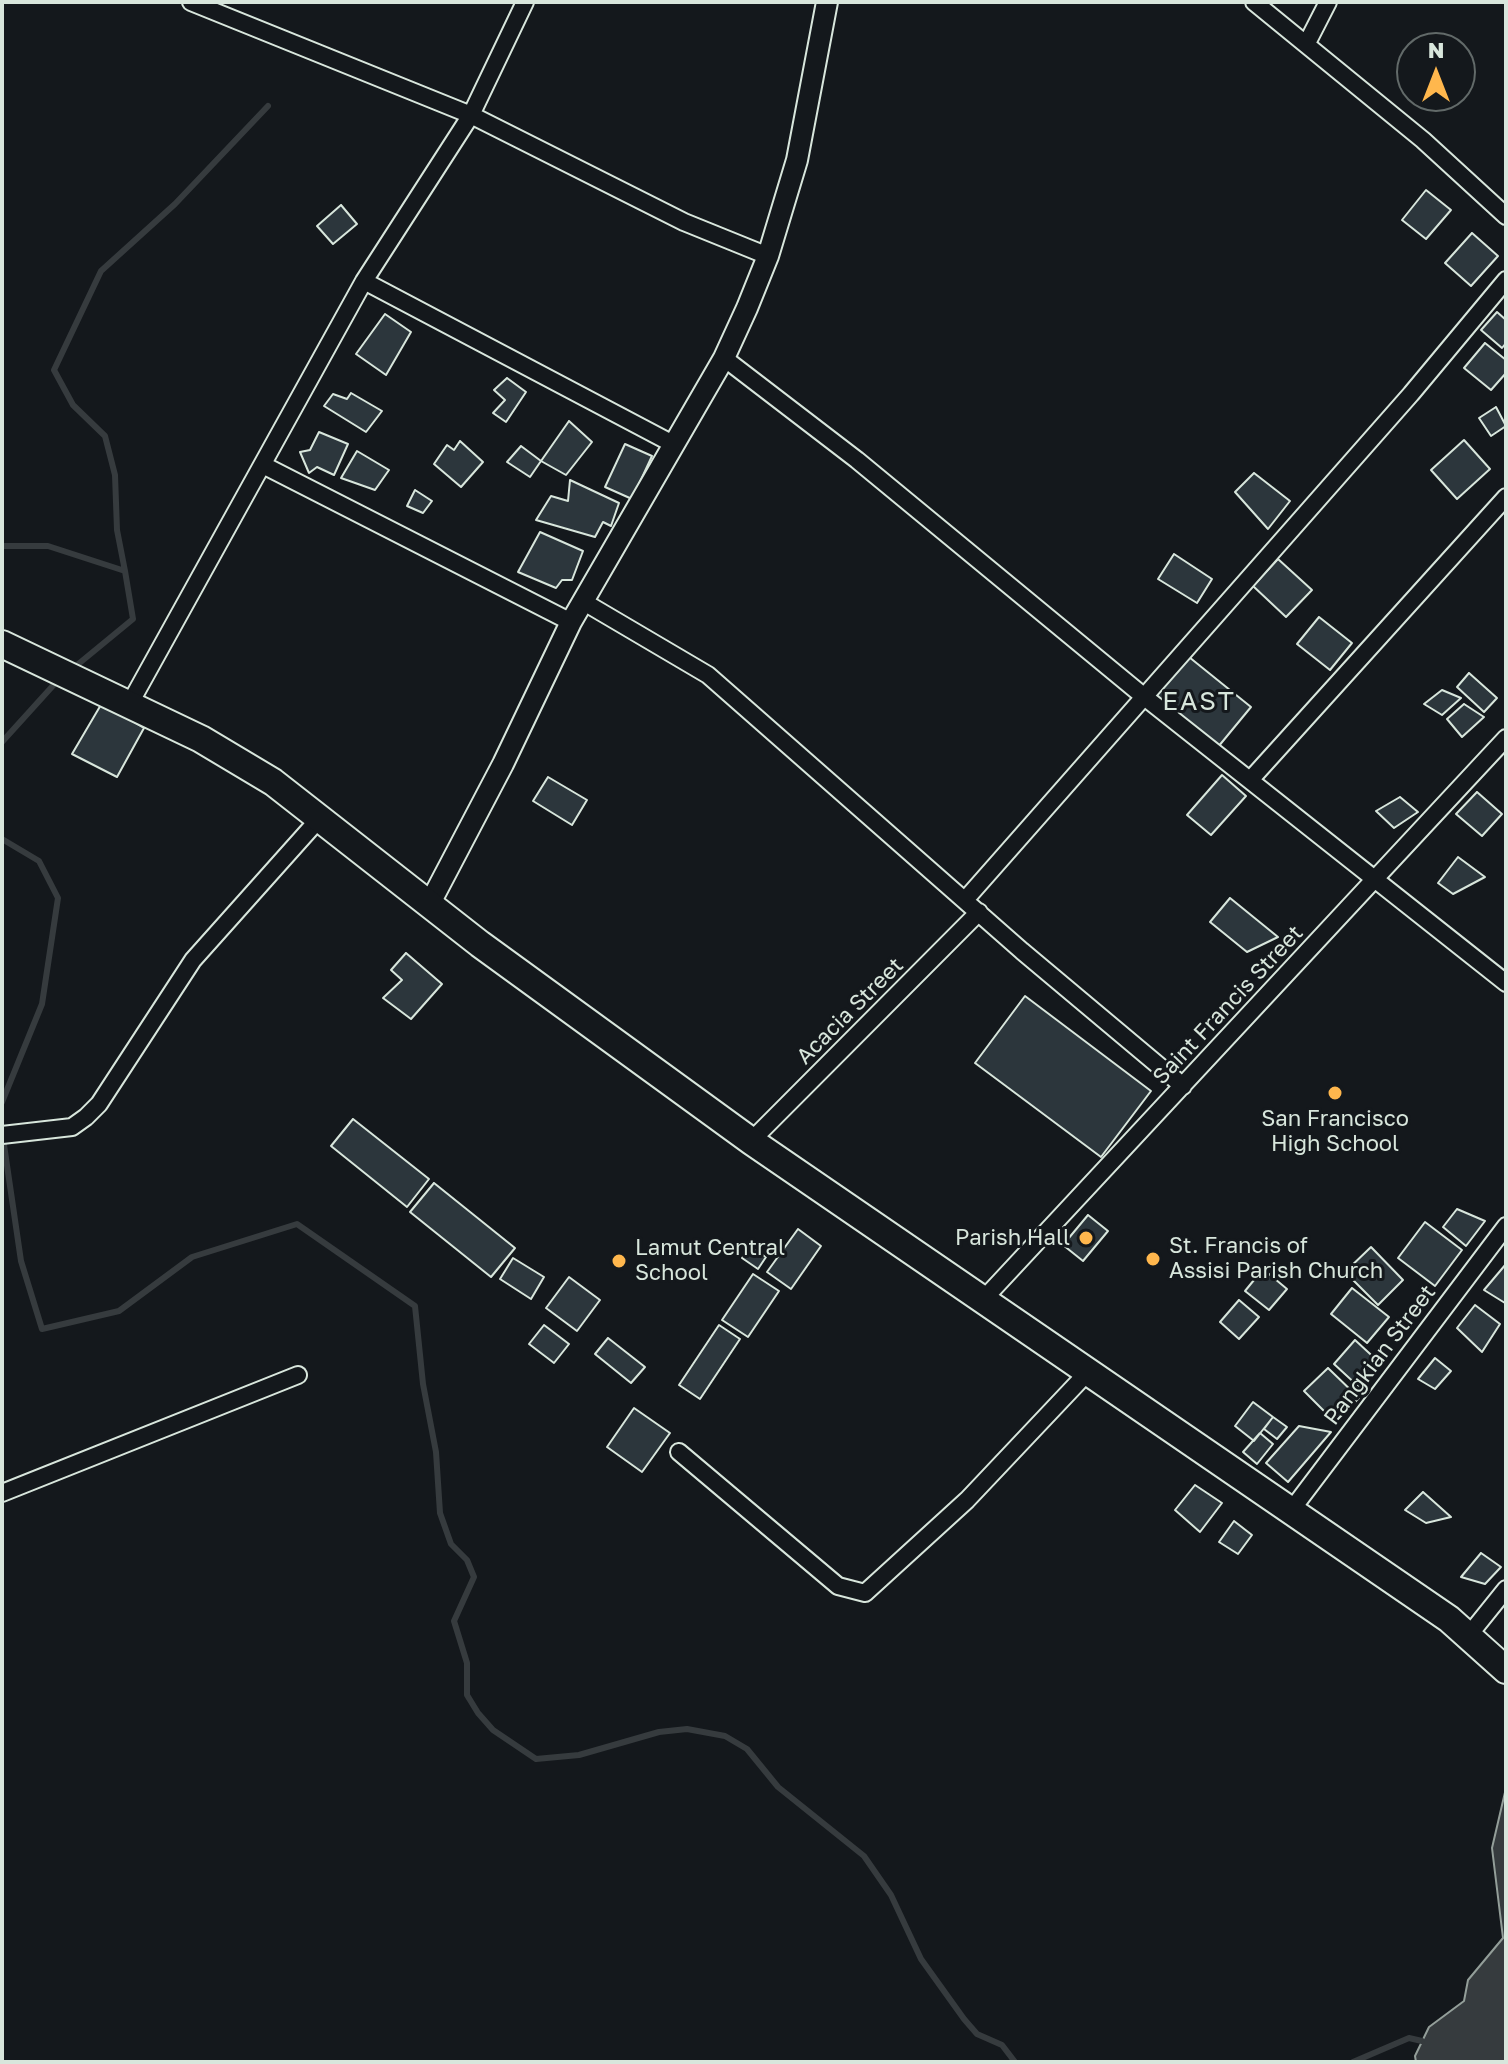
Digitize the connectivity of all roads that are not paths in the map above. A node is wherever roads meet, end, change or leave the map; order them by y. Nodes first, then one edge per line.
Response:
1 (191, 2) edge
2 (525, 2) edge
3 (827, 2) edge
4 (1254, 2) edge
5 (1328, 2) edge
6 (1307, 43) junction
7 (471, 115) junction
8 (1506, 216) edge
9 (768, 256) junction
10 (1506, 280) edge
11 (364, 281) junction
12 (724, 358) junction
13 (673, 444) junction
14 (265, 466) junction
15 (1506, 497) edge
16 (584, 602) junction
17 (571, 622) junction
18 (2, 644) edge
19 (1142, 695) junction
20 (123, 701) junction
21 (1506, 738) edge
22 (1251, 779) junction
23 (319, 819) junction
24 (1374, 880) junction
25 (965, 900) junction
26 (430, 903) junction
27 (979, 912) junction
28 (1506, 983) edge
29 (1183, 1086) junction
30 (2, 1135) edge
31 (751, 1141) junction
32 (1506, 1226) edge
33 (981, 1302) junction
34 (1087, 1373) junction
35 (298, 1375) dead end
36 (679, 1452) dead end
37 (2, 1493) edge
38 (1290, 1512) junction
39 (1506, 1589) edge
40 (1469, 1635) junction
41 (1506, 1670) edge

1 - 7 street
2 - 7 street
3 - 9 street
4 - 6 street
5 - 6 street
6 - 8 street
7 - 9 street
7 - 11 street
9 - 12 street
10 - 19 street
11 - 13 street
11 - 14 street
12 - 13 street
12 - 19 street
13 - 16 street
14 - 17 street
14 - 20 street
15 - 22 street
16 - 17 street
16 - 25 street
17 - 26 street
18 - 20 main road
19 - 22 street
19 - 25 street
20 - 23 main road
21 - 24 street, Saint Francis Street
22 - 24 street
23 - 26 main road
23 - 30 street
24 - 28 street
24 - 29 street, Saint Francis Street
25 - 27 street
26 - 31 main road
27 - 29 street
27 - 31 street, Acacia Street
29 - 33 street, Saint Francis Street
31 - 33 main road
32 - 38 street, Pangkian Street
33 - 34 main road
34 - 36 street
34 - 38 main road
35 - 37 street
38 - 40 main road
39 - 40 street
40 - 41 main road

